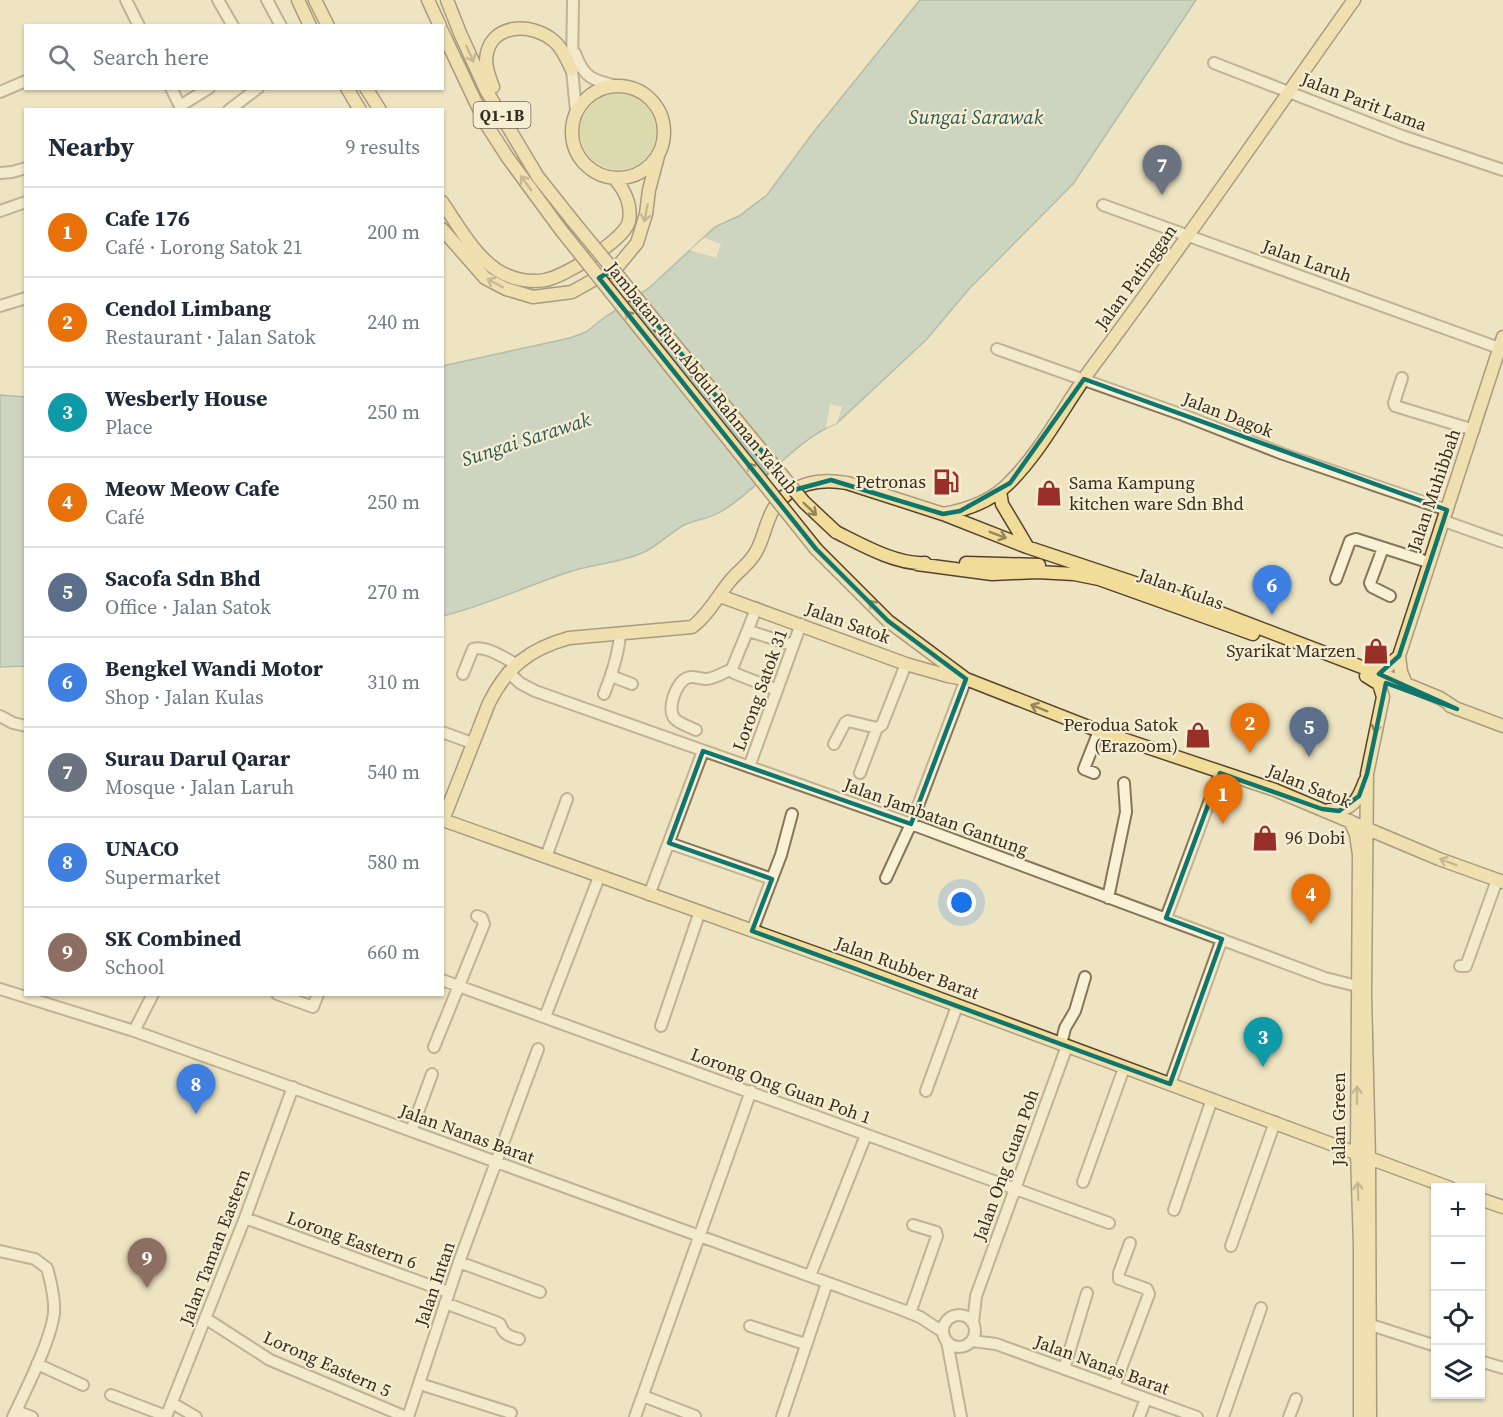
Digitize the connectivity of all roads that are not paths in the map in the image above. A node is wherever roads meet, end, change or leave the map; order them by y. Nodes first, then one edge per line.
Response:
1 (126, 0) edge
2 (218, 0) edge
3 (267, 0) edge
4 (298, 0) edge
5 (315, 0) edge
6 (428, 0) edge
7 (447, 0) edge
8 (573, 0) edge
9 (1354, 0) edge
10 (138, 24) edge
11 (232, 24) edge
12 (281, 24) edge
13 (309, 24) edge
14 (327, 24) edge
15 (439, 24) edge
16 (444, 36) edge
17 (572, 45) junction
18 (1214, 63) dead end
19 (572, 70) junction
20 (24, 82) edge
21 (617, 86) junction
22 (172, 90) edge
23 (206, 90) edge
24 (255, 90) edge
25 (348, 90) edge
26 (367, 90) edge
27 (0, 92) edge
28 (1290, 92) junction
29 (177, 108) edge
30 (232, 108) edge
31 (359, 108) edge
32 (379, 108) edge
33 (576, 111) junction
34 (503, 118) junction
35 (658, 156) junction
36 (24, 169) edge
37 (1503, 170) edge
38 (0, 173) edge
39 (615, 179) junction
40 (24, 203) edge
41 (444, 205) edge
42 (1103, 205) dead end
43 (0, 211) edge
44 (444, 231) edge
45 (1189, 236) junction
46 (24, 299) edge
47 (0, 306) edge
48 (997, 349) dead end
49 (1500, 351) edge
50 (1402, 378) dead end
51 (1084, 379) junction
52 (1474, 430) junction
53 (1000, 491) junction
54 (943, 514) junction
55 (1445, 516) junction
56 (836, 532) joint
57 (1503, 542) edge
58 (1027, 547) junction
59 (1383, 548) junction
60 (816, 549) joint
61 (1428, 562) junction
62 (917, 564) junction
63 (1100, 570) junction
64 (1336, 579) dead end
65 (720, 596) junction
66 (1390, 596) dead end
67 (756, 608) junction
68 (801, 624) junction
69 (749, 631) junction
70 (620, 633) junction
71 (793, 645) junction
72 (1399, 656) junction
73 (906, 663) junction
74 (512, 668) junction
75 (732, 669) junction
76 (463, 674) dead end
77 (1370, 674) junction
78 (611, 676) junction
79 (966, 679) junction
80 (632, 684) dead end
81 (1406, 684) junction
82 (777, 690) junction
83 (604, 694) dead end
84 (1456, 709) junction
85 (1, 721) edge
86 (24, 726) edge
87 (1503, 726) edge
88 (877, 728) junction
89 (696, 730) dead end
90 (1099, 731) junction
91 (444, 733) edge
92 (472, 743) junction
93 (834, 744) dead end
94 (704, 750) junction
95 (749, 767) junction
96 (1094, 773) dead end
97 (1220, 773) junction
98 (860, 774) dead end
99 (1367, 774) junction
100 (1124, 783) dead end
101 (567, 799) dead end
102 (1322, 809) junction
103 (792, 814) dead end
104 (444, 817) edge
105 (444, 820) edge
106 (1350, 822) junction
107 (911, 824) junction
108 (1368, 828) junction
109 (669, 843) junction
110 (546, 857) junction
111 (599, 877) junction
112 (772, 879) junction
113 (886, 879) dead end
114 (1500, 881) edge
115 (649, 895) junction
116 (1108, 898) junction
117 (699, 914) junction
118 (477, 916) dead end
119 (1166, 918) junction
120 (752, 931) junction
121 (1222, 939) junction
122 (1460, 966) dead end
123 (1085, 977) dead end
124 (444, 981) edge
125 (1357, 986) junction
126 (459, 987) junction
127 (4, 991) edge
128 (152, 996) edge
129 (283, 996) edge
130 (317, 996) edge
131 (957, 1005) junction
132 (545, 1017) junction
133 (661, 1026) dead end
134 (134, 1031) junction
135 (1064, 1045) junction
136 (434, 1047) dead end
137 (538, 1049) dead end
138 (1124, 1068) junction
139 (432, 1074) dead end
140 (1170, 1084) junction
141 (293, 1088) junction
142 (751, 1091) junction
143 (926, 1091) dead end
144 (1212, 1099) junction
145 (1275, 1122) junction
146 (411, 1131) junction
147 (866, 1135) junction
148 (1363, 1156) junction
149 (496, 1162) junction
150 (1083, 1182) dead end
151 (1436, 1183) edge
152 (1015, 1189) junction
153 (1485, 1201) edge
154 (1503, 1207) edge
155 (1174, 1210) dead end
156 (245, 1218) junction
157 (1109, 1223) dead end
158 (913, 1225) dead end
159 (698, 1235) junction
160 (1130, 1243) dead end
161 (1231, 1246) dead end
162 (0, 1251) edge
163 (459, 1262) junction
164 (810, 1276) junction
165 (827, 1283) junction
166 (540, 1292) dead end
167 (1087, 1293) dead end
168 (976, 1296) junction
169 (446, 1298) junction
170 (1261, 1308) dead end
171 (915, 1315) junction
172 (952, 1317) junction
173 (205, 1318) junction
174 (974, 1325) junction
175 (1371, 1325) junction
176 (750, 1326) dead end
177 (945, 1337) junction
178 (519, 1339) dead end
179 (972, 1341) junction
180 (805, 1344) junction
181 (996, 1344) junction
182 (1433, 1345) edge
183 (960, 1347) junction
184 (1485, 1363) edge
185 (37, 1364) junction
186 (952, 1364) junction
187 (1503, 1368) edge
188 (1064, 1369) junction
189 (420, 1384) junction
190 (83, 1385) dead end
191 (1114, 1387) junction
192 (111, 1395) dead end
193 (643, 1396) junction
194 (1146, 1399) junction
195 (1296, 1399) dead end
196 (172, 1403) junction
197 (511, 1413) dead end
198 (15, 1414) edge
199 (694, 1416) edge
200 (32, 1417) edge
201 (166, 1417) edge
202 (196, 1417) edge
203 (407, 1417) edge
204 (635, 1417) edge
205 (782, 1417) edge
206 (962, 1417) edge
207 (1139, 1417) edge
208 (1197, 1417) edge
209 (1223, 1417) edge
210 (1289, 1417) edge
211 (1359, 1417) edge
212 (1370, 1417) edge

1 - 10 street
2 - 11 street
3 - 12 street
4 - 13 main road
5 - 14 main road
6 - 15 main road
7 -> 34 main road, Q1-1B
8 - 17 street
9 - 28 main road, Jalan Patinggan
60 -> 16 main road, Jambatan Tun Abdul Rahman Ya'kub, bridge
17 - 19 street
17 - 21 street
18 - 28 street, Jalan Parit Lama
19 - 33 street
19 - 34 main road
20 - 27 street
21 - 33 main road
21 - 35 main road
22 - 29 street
23 - 29 street
24 - 30 street
25 - 31 main road
26 - 32 main road
28 - 37 street, Jalan Parit Lama
28 - 45 main road, Jalan Patinggan
33 - 39 main road
34 -> 56 main road, Jambatan Tun Abdul Rahman Ya'kub / Q1-1B, bridge
35 - 39 main road
35 -> 44 main road
36 - 38 street
39 - 41 main road
40 - 43 street
42 - 45 street, Jalan Laruh
45 - 49 street, Jalan Laruh
45 - 51 main road, Jalan Patinggan
46 - 47 street
48 - 51 street, Jalan Dagok
49 - 52 main road, Jalan Muhibbah
50 - 52 street
51 - 53 main road, Jalan Patinggan
51 - 55 street, Jalan Dagok
52 - 55 main road, Jalan Muhibbah
53 - 54 main road, Jalan Patinggan
53 - 58 main road
54 -> 58 main road, Jalan Kulas
54 - 65 main road, Jalan Kulas
55 - 57 street, Jalan Dagok
55 - 61 main road, Jalan Muhibbah
56 - 62 main road, Jalan Kulas
58 - 63 main road, Jalan Kulas
59 - 61 street
59 - 64 street
59 - 66 street
79 -> 60 main road, Jalan Satok
61 - 72 main road, Jalan Muhibbah
62 - 63 main road, Jalan Kulas
62 - 77 main road, Jalan Kulas
63 - 77 main road, Jalan Kulas
65 - 67 main road, Jalan Satok
65 - 70 main road, Jalan Kulas
67 - 68 main road, Jalan Satok
67 - 69 street
68 - 71 street, Lorong Satok 31
68 - 73 main road, Jalan Satok
69 - 71 street
69 - 75 street
70 - 74 main road, Jalan Kulas
70 - 78 street
71 - 82 street, Lorong Satok 31
72 - 77 main road
72 - 81 main road
73 - 79 main road, Jalan Satok
73 - 88 street
74 - 76 street, Jalan Jambatan Gantung
74 - 92 main road
74 - 94 street, Jalan Jambatan Gantung
75 - 82 street
75 - 89 street
77 - 81 main road, Jalan Kulas
77 - 84 main road, Jalan Kulas
77 -> 99 main road
78 - 80 street
78 - 83 street
90 -> 79 main road, Jalan Satok
79 - 107 street
81 - 84 main road, Jalan Kulas
82 - 95 street, Lorong Satok 31
84 - 87 main road, Jalan Kulas
85 - 86 street
88 - 93 street
88 - 98 street
90 - 96 street
90 - 97 main road, Jalan Satok
91 - 92 street
92 - 104 main road
94 - 95 street, Jalan Jambatan Gantung
94 - 109 street
95 - 107 street, Jalan Jambatan Gantung
97 - 102 main road, Jalan Satok
97 - 119 street
99 - 102 main road
99 - 108 main road
100 - 116 street
101 - 110 street
102 - 106 main road, Jalan Satok
103 - 112 street
105 - 110 main road, Jalan Rubber Barat
106 - 108 main road, Jalan Satok
106 - 125 main road, Jalan Green
107 - 113 street
107 - 116 street, Jalan Jambatan Gantung
114 -> 108 main road, Jalan Satok
108 - 148 main road, Jalan Green
109 - 112 street
109 - 115 street
110 - 111 main road, Jalan Rubber Barat
111 - 115 main road, Jalan Rubber Barat
111 - 132 street
112 - 120 street
114 - 122 street
115 - 117 main road, Jalan Rubber Barat
116 - 119 street, Jalan Jambatan Gantung
117 - 120 main road, Jalan Rubber Barat
117 - 133 street
118 - 126 street
119 - 121 street, Jalan Jambatan Gantung
120 - 131 main road, Jalan Rubber Barat
121 - 125 street, Jalan Jambatan Gantung
121 - 140 street
123 - 135 street, Jalan Ong Guan Poh
124 - 126 street, Lorong Ong Guan Poh 1
148 -> 125 main road, Jalan Green
126 - 132 street, Lorong Ong Guan Poh 1
126 - 136 street
127 - 134 street, Jalan Nanas Barat
128 - 134 street
129 - 130 street
131 - 135 main road, Jalan Rubber Barat
131 - 143 street
132 - 142 street, Lorong Ong Guan Poh 1
134 - 141 street, Jalan Nanas Barat
135 - 138 main road, Jalan Rubber Barat
135 - 152 street, Jalan Ong Guan Poh
137 - 149 street, Jalan Intan
138 - 140 main road, Jalan Rubber Barat
138 - 150 street
139 - 146 street
140 - 144 main road, Jalan Rubber Barat
141 - 146 street, Jalan Nanas Barat
141 - 156 street, Jalan Taman Eastern
142 - 147 street, Lorong Ong Guan Poh 1
142 - 159 street
144 - 145 main road, Jalan Rubber Barat
144 - 155 street
145 - 148 main road, Jalan Rubber Barat
145 - 161 street
146 - 149 street, Jalan Nanas Barat
147 - 152 street, Lorong Ong Guan Poh 1
147 - 164 street
148 - 151 main road, Jalan Rubber Barat
148 - 175 main road, Jalan Green
211 -> 148 main road, Jalan Green
149 - 159 street, Jalan Nanas Barat
149 - 163 street, Jalan Intan
152 - 157 street, Lorong Ong Guan Poh 1
152 - 168 street, Jalan Ong Guan Poh
153 - 154 main road
156 - 169 street, Lorong Eastern 6
156 - 173 street, Jalan Taman Eastern
158 - 171 street
159 - 164 street, Jalan Nanas Barat
159 - 193 street
160 - 191 street
162 - 185 street
163 - 166 street
163 - 169 street, Jalan Intan
164 - 165 street, Jalan Nanas Barat
165 - 171 street, Jalan Nanas Barat
165 - 180 street
167 - 188 street
168 - 172 street, Jalan Ong Guan Poh
168 - 174 street, Jalan Ong Guan Poh
169 - 178 street, Lorong Eastern 6
169 - 189 street, Jalan Intan
170 - 209 street
171 - 172 street, Jalan Nanas Barat
171 - 177 street, Jalan Nanas Barat
172 - 174 street
172 - 177 street
173 - 196 street, Jalan Taman Eastern
173 - 203 street, Lorong Eastern 5
174 - 179 street
174 - 181 street, Jalan Nanas Barat
175 - 182 street
175 - 212 main road, Jalan Green
176 - 180 street
177 - 183 street
177 - 186 street
179 - 181 street, Jalan Nanas Barat
179 - 183 street
180 - 205 street
181 - 188 street, Jalan Nanas Barat
183 - 186 street
184 - 187 street
185 - 190 street
185 - 198 street
186 - 206 street
188 - 191 street, Jalan Nanas Barat
189 - 197 street
189 - 203 street, Jalan Intan
191 - 194 street, Jalan Nanas Barat
192 - 201 street
193 - 199 street
193 - 204 street
194 - 207 street
194 - 208 street, Jalan Nanas Barat
195 - 210 street
196 - 201 street, Jalan Taman Eastern
196 - 202 street
198 - 200 street

